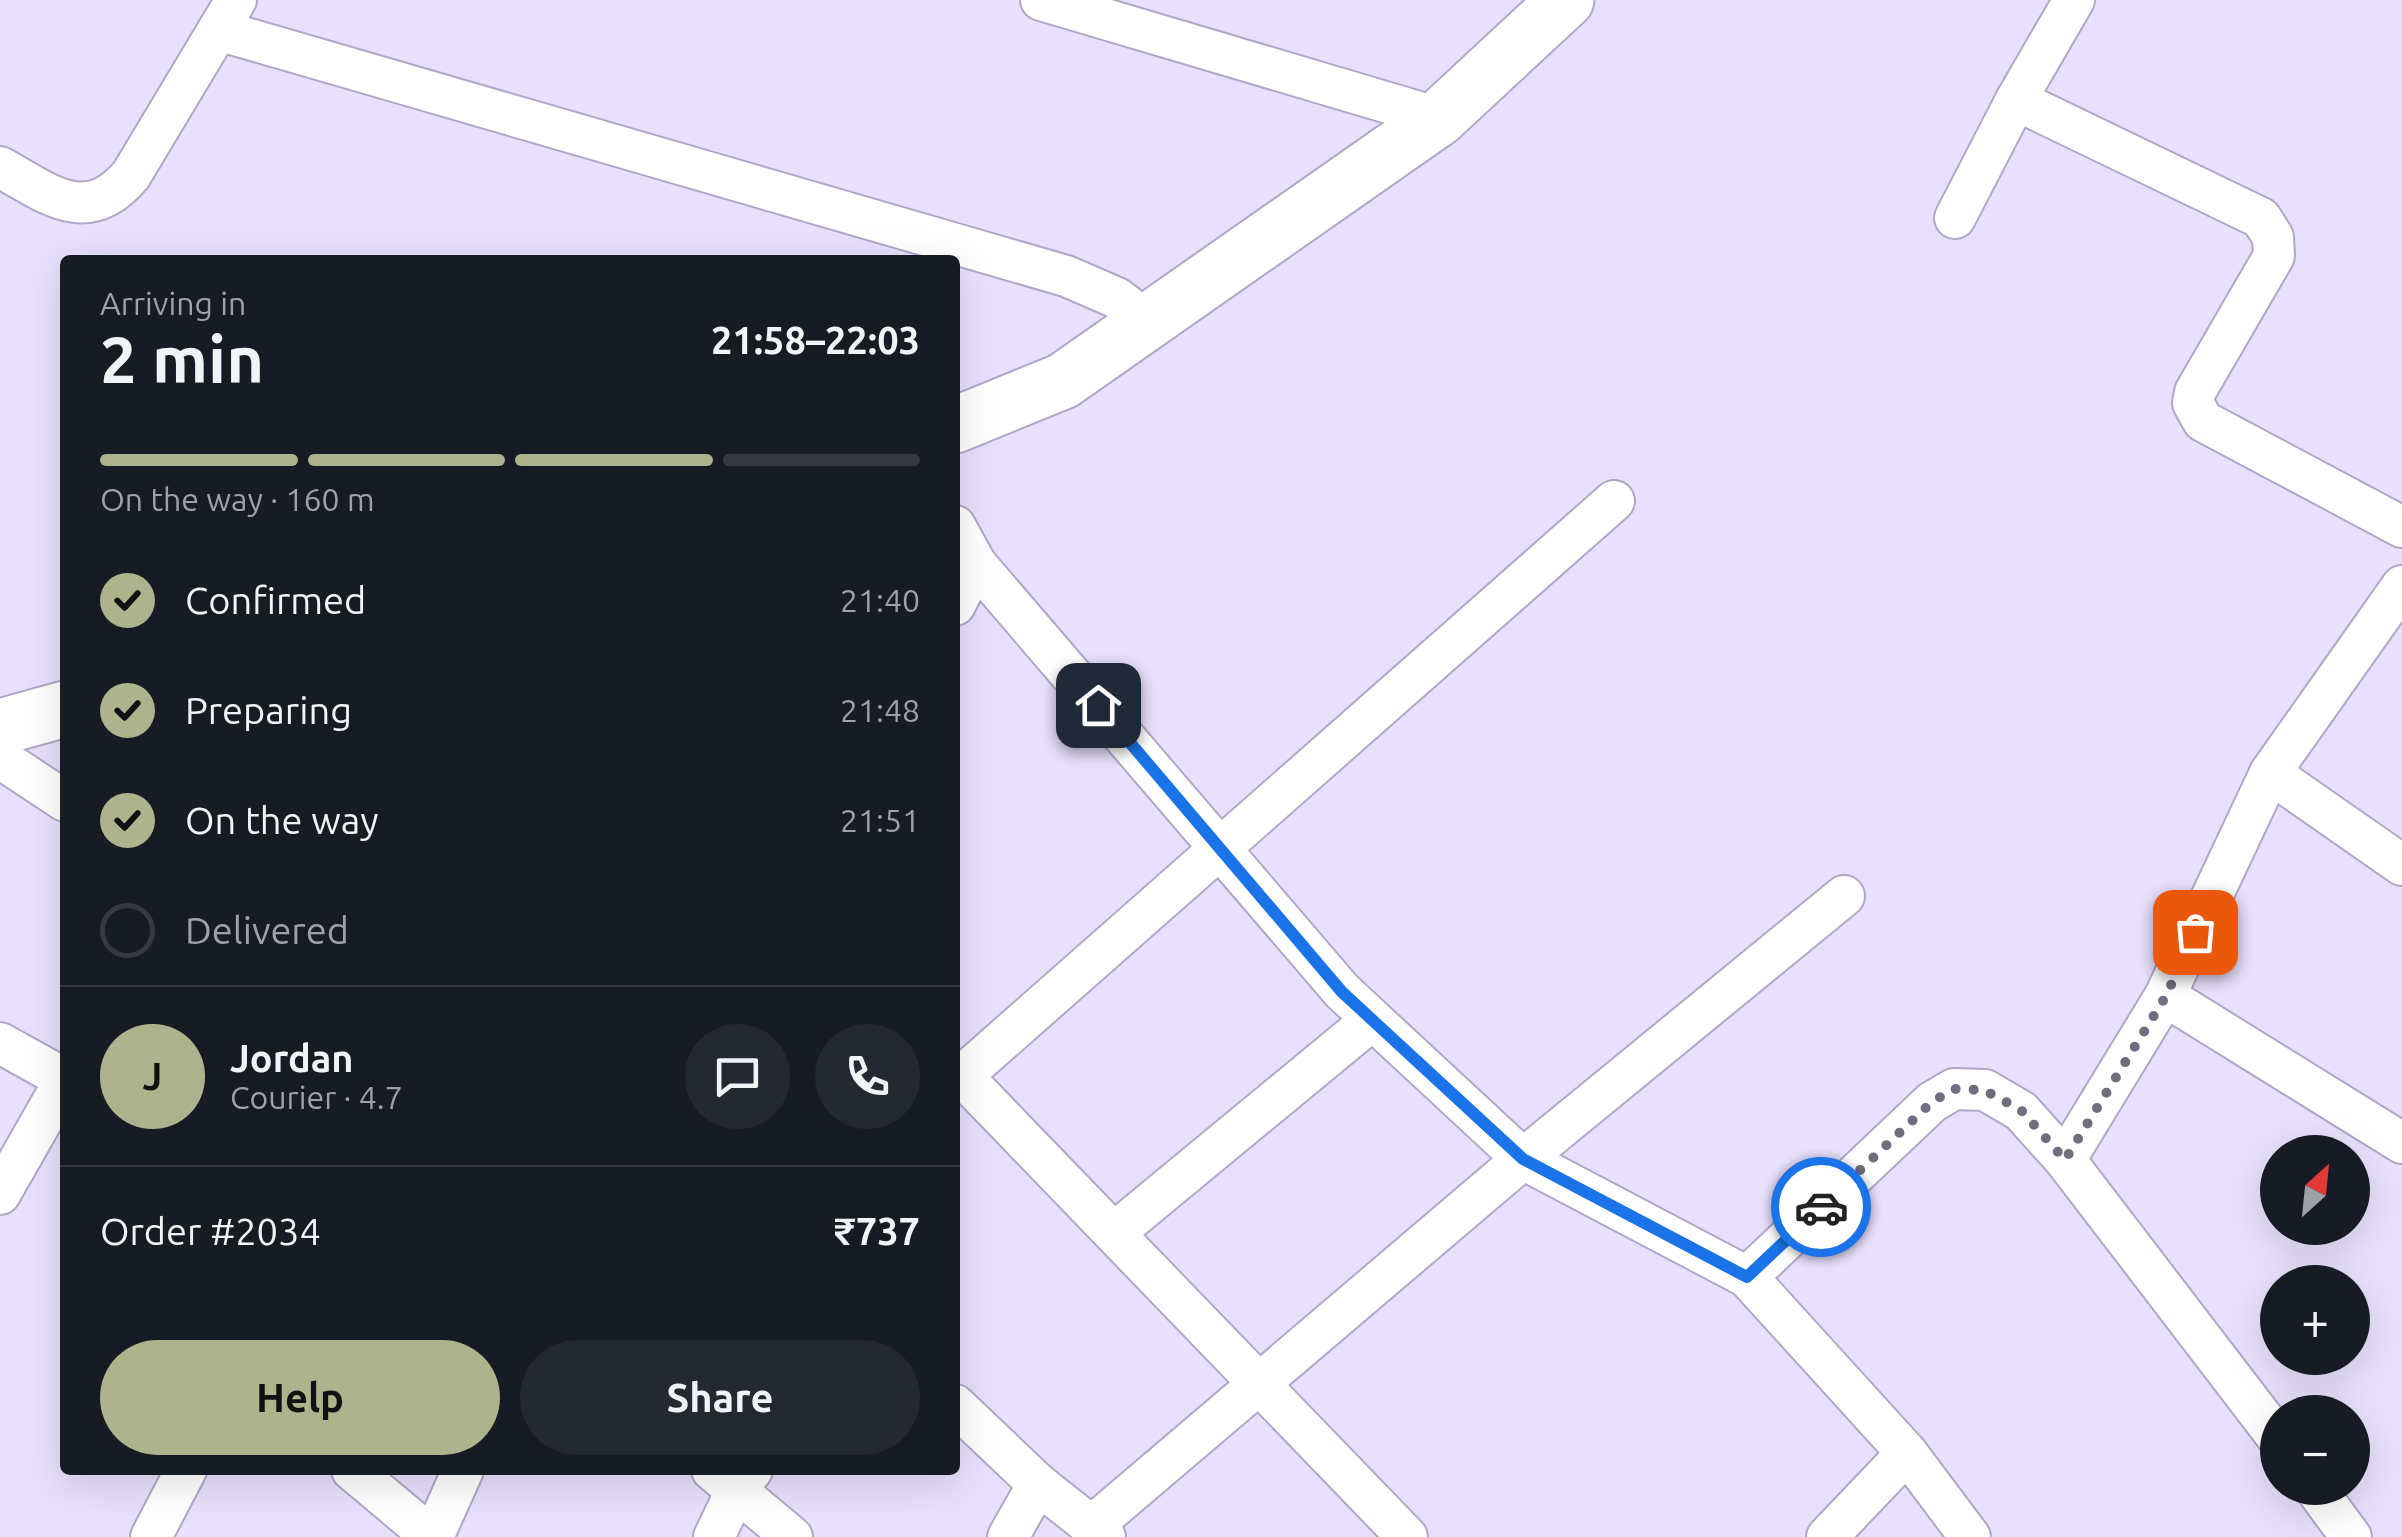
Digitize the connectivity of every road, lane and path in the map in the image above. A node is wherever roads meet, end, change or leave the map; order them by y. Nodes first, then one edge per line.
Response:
1 (1041, 0) edge
2 (1566, 0) edge
3 (2074, 0) edge
4 (227, 15) edge
5 (2016, 100) junction
6 (1439, 118) junction
7 (0, 167) edge
8 (1955, 218) dead end
9 (1148, 322) junction
10 (960, 422) edge
11 (1614, 501) dead end
12 (2402, 527) edge
13 (960, 535) edge
14 (976, 564) junction
15 (2402, 586) edge
16 (960, 595) edge
17 (60, 709) edge
18 (0, 727) edge
19 (0, 758) edge
20 (2270, 773) junction
21 (60, 797) edge
22 (1221, 846) junction
23 (2402, 865) edge
24 (1844, 896) dead end
25 (2166, 996) junction
26 (1372, 1020) junction
27 (0, 1043) edge
28 (60, 1077) edge
29 (960, 1078) edge
30 (960, 1080) edge
31 (60, 1089) edge
32 (2402, 1143) edge
33 (1523, 1159) junction
34 (2065, 1160) junction
35 (0, 1194) edge
36 (1114, 1234) junction
37 (1747, 1277) junction
38 (1258, 1384) junction
39 (960, 1410) edge
40 (2260, 1415) edge
41 (1907, 1452) junction
42 (183, 1475) edge
43 (358, 1475) edge
44 (461, 1475) edge
45 (734, 1476) edge
46 (1038, 1484) junction
47 (2329, 1505) edge
48 (1099, 1531) edge
49 (2355, 1535) edge
50 (151, 1537) edge
51 (432, 1537) edge
52 (714, 1537) edge
53 (792, 1537) edge
54 (1008, 1537) edge
55 (1408, 1537) edge
56 (1827, 1537) edge
57 (1970, 1537) edge

1 - 6 street
2 - 6 street
3 - 5 street
4 - 7 street
4 - 9 street
5 - 8 street
5 - 12 street
6 - 9 street
9 - 10 street
11 - 22 street
13 - 14 street
14 - 16 street
14 - 22 street
15 - 20 street
17 - 18 street
19 - 21 street
20 - 23 street
20 - 25 street
22 - 26 street
22 - 29 street
24 - 33 street
25 - 32 street
25 - 34 street
26 - 33 street
26 - 36 street
27 - 28 street
30 - 36 street
31 - 35 street
33 - 37 street
33 - 38 street
34 - 37 street
34 - 40 street
36 - 38 street
37 - 41 street
38 - 48 street
38 - 55 street
39 - 46 street
41 - 56 street
41 - 57 street
42 - 50 street
43 - 51 street
44 - 51 street
45 - 52 street
45 - 53 street
46 - 48 street
46 - 54 street
47 - 49 street

